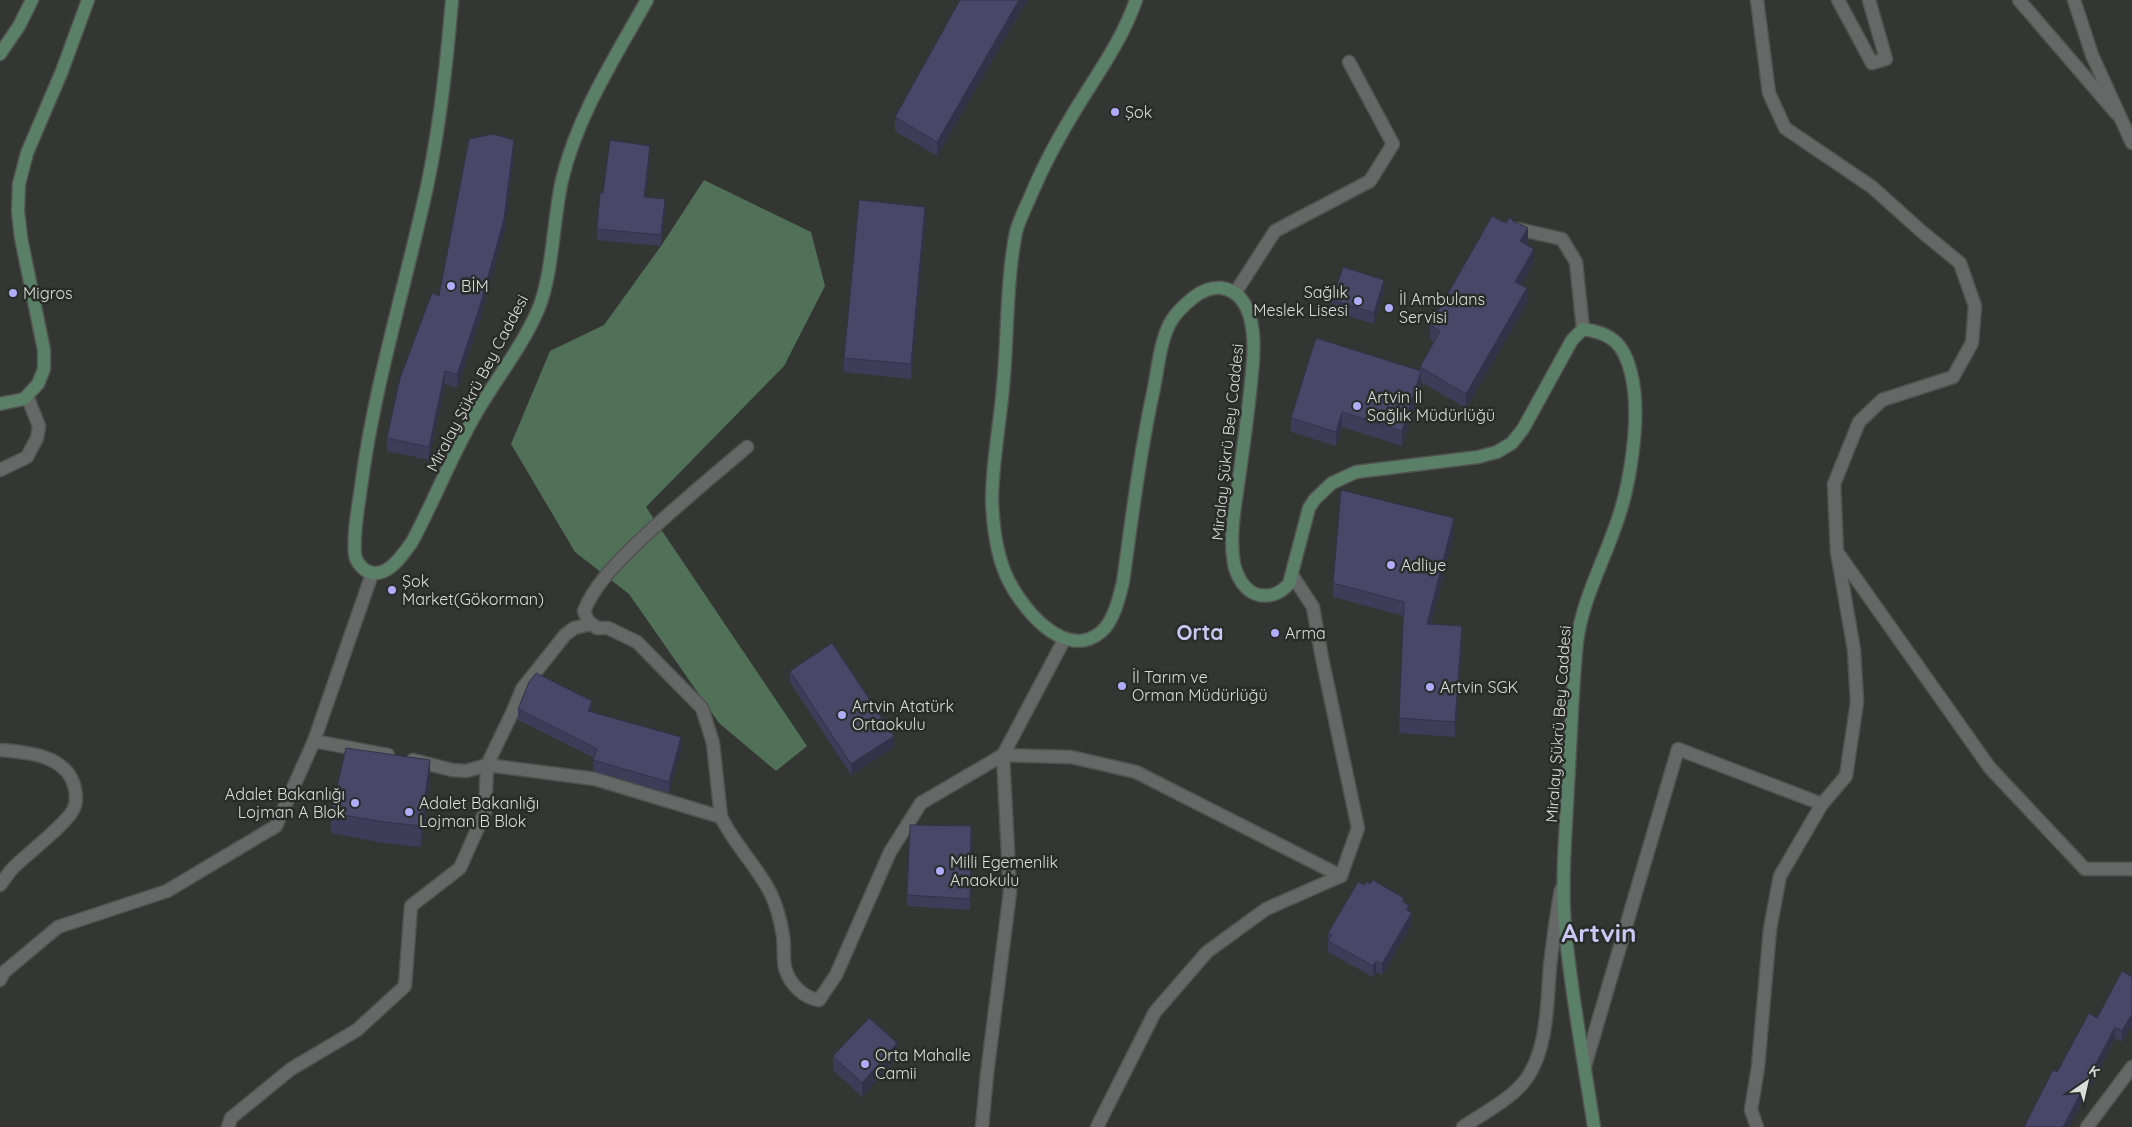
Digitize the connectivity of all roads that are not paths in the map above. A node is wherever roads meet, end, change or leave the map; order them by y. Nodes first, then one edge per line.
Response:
1 (32, 0) edge
2 (88, 0) edge
3 (452, 0) edge
4 (647, 0) edge
5 (1136, 0) edge
6 (1757, 0) edge
7 (1838, 0) edge
8 (1869, 0) edge
9 (2019, 0) edge
10 (2074, 0) edge
11 (0, 54) edge
12 (1349, 62) dead end
13 (2117, 114) junction
14 (2132, 143) edge
15 (1518, 228) edge
16 (1235, 293) junction
17 (1583, 329) junction
18 (27, 396) junction
19 (0, 404) edge
20 (747, 446) dead end
21 (0, 470) edge
22 (1837, 552) junction
23 (372, 574) junction
24 (1292, 575) junction
25 (592, 624) junction
26 (1064, 640) junction
27 (314, 741) junction
28 (0, 750) edge
29 (1003, 755) junction
30 (487, 765) junction
31 (1822, 804) junction
32 (721, 817) junction
33 (2132, 869) edge
34 (1564, 870) junction
35 (1341, 876) junction
36 (0, 885) edge
37 (0, 980) edge
38 (1585, 1066) junction
39 (2132, 1067) edge
40 (228, 1127) edge
41 (983, 1127) edge
42 (1097, 1127) edge
43 (1463, 1127) edge
44 (1594, 1127) edge
45 (1758, 1127) edge
46 (2087, 1127) edge

1 - 11 main road
2 - 18 main road
3 - 23 main road
4 - 23 main road, Miralay Şükrü Bey Caddesi
5 - 26 main road
6 - 22 street
7 - 8 street
9 - 13 street
10 - 13 street
12 - 16 street
13 - 14 street
15 - 17 street
16 - 24 main road, Miralay Şükrü Bey Caddesi
16 - 26 main road
17 - 24 main road, Miralay Şükrü Bey Caddesi
17 - 34 main road, Miralay Şükrü Bey Caddesi
18 - 19 main road
18 - 21 street
20 - 25 street
22 - 31 street
22 - 33 street
23 - 27 street
24 - 35 street
25 - 30 street
25 - 32 street
26 - 29 street
27 - 30 street
27 - 37 street
28 - 36 street
29 - 32 street
29 - 35 street
29 - 41 street
30 - 32 street
30 - 40 street
31 - 38 street
31 - 45 street
34 - 38 main road, Miralay Şükrü Bey Caddesi
34 - 43 street
35 - 42 street
38 - 44 main road, Miralay Şükrü Bey Caddesi
39 - 46 street

